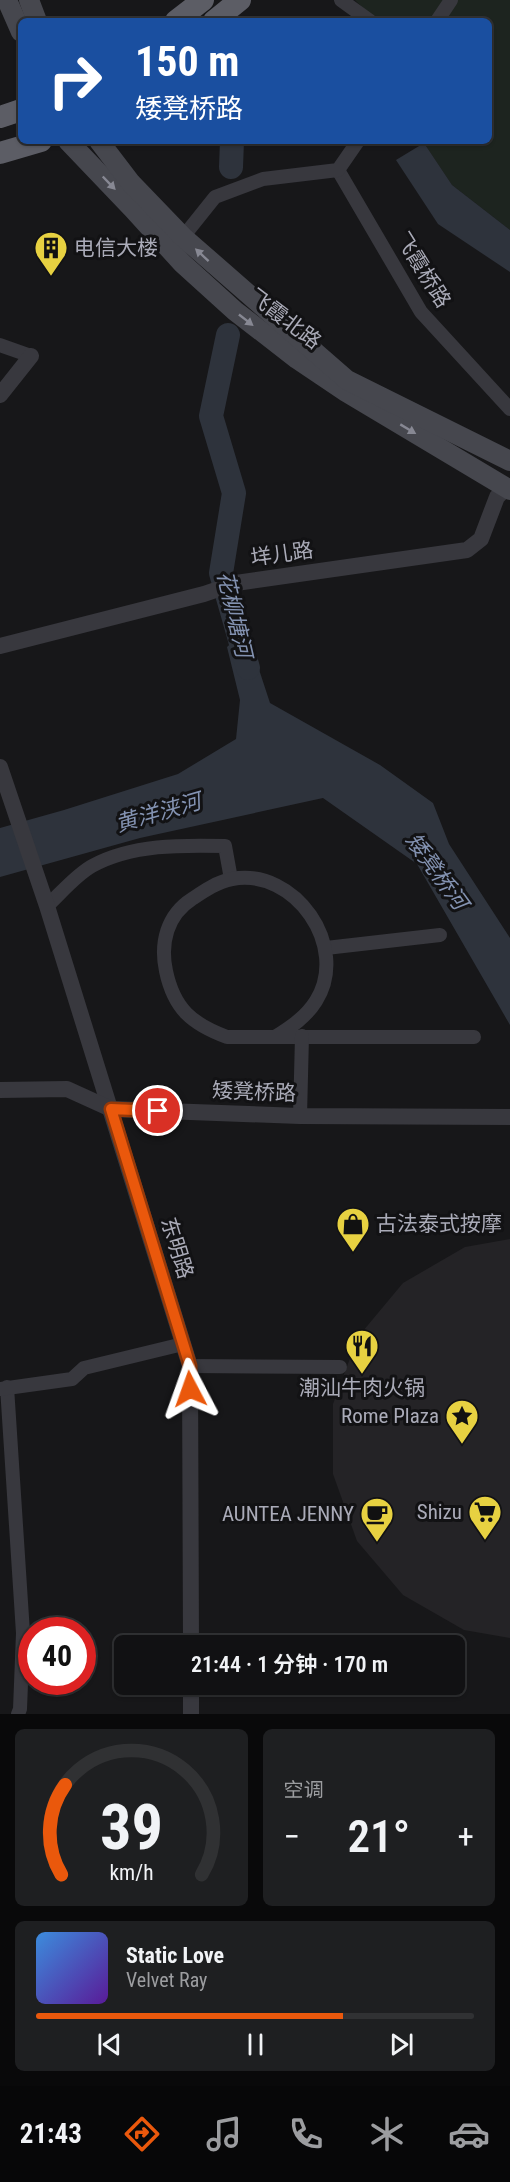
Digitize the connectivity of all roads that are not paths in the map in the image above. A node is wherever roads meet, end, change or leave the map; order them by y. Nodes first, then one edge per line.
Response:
1 (8, 0) edge
2 (29, 0) edge
3 (203, 0) edge
4 (240, 0) edge
5 (341, 0) edge
6 (451, 0) edge
7 (36, 18) edge
8 (180, 18) edge
9 (218, 18) edge
10 (366, 18) edge
11 (439, 18) edge
12 (18, 25) edge
13 (18, 111) edge
14 (0, 117) edge
15 (32, 144) edge
16 (71, 144) edge
17 (101, 144) edge
18 (356, 144) edge
19 (0, 153) edge
20 (338, 170) junction
21 (183, 237) junction
22 (0, 345) edge
23 (32, 356) joint
24 (0, 395) edge
25 (510, 409) edge
26 (510, 461) edge
27 (509, 486) edge
28 (0, 646) edge
29 (0, 766) edge
30 (231, 879) junction
31 (47, 906) junction
32 (440, 936) dead end
33 (326, 948) junction
34 (302, 1036) junction
35 (275, 1037) junction
36 (474, 1037) dead end
37 (0, 1090) edge
38 (111, 1109) junction
39 (300, 1116) junction
40 (510, 1117) edge
41 (183, 1344) junction
42 (190, 1366) junction
43 (340, 1367) dead end
44 (3, 1388) edge
45 (191, 1635) edge
46 (191, 1695) edge
47 (18, 1714) edge
48 (191, 1714) edge

1 - 12 main road
2 - 7 main road
3 - 8 highway
4 - 9 highway
5 - 10 street
6 - 11 street
13 - 14 highway
15 - 19 highway
16 -> 27 main road, 飞霞北路
17 - 21 main road, 飞霞北路
18 - 20 street
20 - 21 street
20 - 25 street, 飞霞桥路
26 -> 21 main road, 飞霞北路
22 - 23 street
23 - 24 street
27 - 28 street, 垟儿路
29 - 31 street, 东明路
30 - 31 street
30 - 33 street
30 - 35 street
31 - 38 street, 东明路
32 - 33 street
33 - 35 street
34 - 35 street
34 - 36 street
34 - 39 street
37 - 38 street, 矮凳桥路
38 - 39 street, 矮凳桥路
38 - 41 street, 东明路
39 - 40 street, 矮凳桥路
41 - 42 street, 东明路
41 - 44 street
42 - 43 street
42 - 45 street, 东明路
44 - 47 street
46 - 48 street

